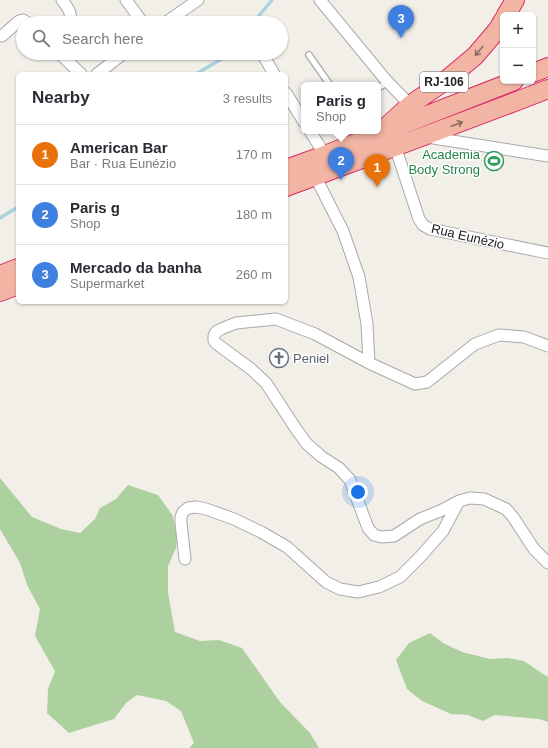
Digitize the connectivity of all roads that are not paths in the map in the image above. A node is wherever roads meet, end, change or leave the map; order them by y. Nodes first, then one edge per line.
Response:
1 (62, 0) edge
2 (126, 0) edge
3 (198, 0) edge
4 (320, 0) edge
5 (516, 0) edge
6 (508, 12) edge
7 (71, 16) edge
8 (138, 16) edge
9 (175, 16) edge
10 (16, 24) edge
11 (500, 25) edge
12 (2, 36) dead end
13 (309, 55) dead end
14 (66, 60) edge
15 (115, 60) edge
16 (266, 60) edge
17 (548, 67) edge
18 (79, 72) edge
19 (100, 72) edge
20 (273, 72) edge
21 (536, 72) edge
22 (328, 82) edge
23 (388, 82) junction
24 (506, 84) edge
25 (381, 86) edge
26 (548, 90) edge
27 (288, 96) edge
28 (410, 106) junction
29 (301, 117) edge
30 (381, 128) edge
31 (381, 132) edge
32 (312, 134) edge
33 (373, 134) edge
34 (375, 134) edge
35 (370, 136) junction
36 (425, 136) junction
37 (395, 146) junction
38 (324, 155) junction
39 (548, 156) edge
40 (288, 168) edge
41 (315, 176) junction
42 (288, 186) edge
43 (548, 252) edge
44 (16, 269) edge
45 (0, 275) edge
46 (16, 286) edge
47 (0, 292) edge
48 (548, 346) edge
49 (369, 363) junction
50 (459, 501) junction
51 (185, 559) dead end
52 (548, 563) edge

1 - 7 street
2 - 8 street
3 - 9 street
4 - 23 street
5 - 6 highway
10 - 12 street
11 -> 28 highway, RJ-106
13 - 22 lane
14 - 18 street
15 - 19 street
16 - 20 street
17 - 21 highway
23 - 25 lane
23 - 28 street
24 - 31 highway
36 -> 26 highway
27 - 29 street
28 - 30 highway, RJ-106
32 - 38 street
33 - 35 highway, RJ-106
34 - 35 highway
35 - 38 highway
36 - 37 highway
36 - 39 street
37 - 41 highway
37 - 43 street, Rua Eunézio
38 - 40 highway
41 - 42 highway
41 - 49 street
44 - 45 highway
46 - 47 highway
48 - 49 street
49 - 50 street
50 - 51 street
50 - 52 street

